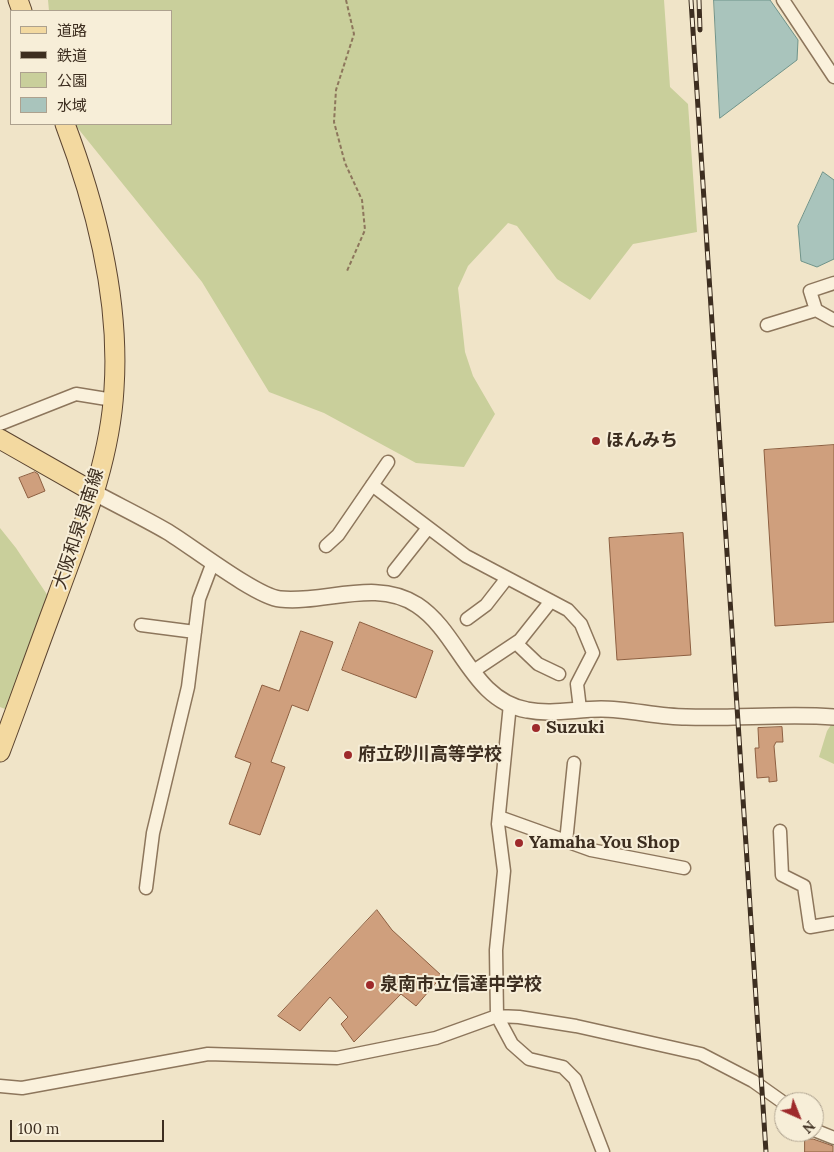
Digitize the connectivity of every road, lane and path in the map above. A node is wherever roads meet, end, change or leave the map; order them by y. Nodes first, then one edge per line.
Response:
1 (346, 0) edge
2 (783, 0) edge
3 (834, 77) edge
4 (64, 125) edge
5 (347, 271) dead end
6 (834, 283) edge
7 (816, 310) junction
8 (834, 320) edge
9 (767, 325) dead end
10 (113, 400) junction
11 (0, 424) edge
12 (0, 439) edge
13 (388, 462) dead end
14 (372, 485) junction
15 (95, 493) junction
16 (428, 528) junction
17 (326, 546) dead end
18 (213, 562) junction
19 (394, 571) dead end
20 (507, 578) junction
21 (551, 601) junction
22 (467, 618) dead end
23 (141, 625) dead end
24 (195, 632) junction
25 (516, 643) junction
26 (472, 672) junction
27 (559, 674) dead end
28 (510, 704) junction
29 (580, 710) junction
30 (834, 717) edge
31 (0, 752) edge
32 (574, 763) dead end
33 (499, 817) junction
34 (780, 831) dead end
35 (566, 842) junction
36 (684, 868) dead end
37 (146, 888) dead end
38 (834, 923) edge
39 (497, 1016) junction
40 (0, 1086) edge
41 (774, 1097) edge
42 (603, 1152) edge

1 - 5 path
2 - 3 street
4 - 10 main road, 大阪和泉泉南線
6 - 7 street
7 - 8 street
7 - 9 street
10 - 11 street
10 - 15 main road, 大阪和泉泉南線
12 - 15 main road
13 - 14 street
14 - 16 street
14 - 17 street
15 - 18 street
15 - 31 main road, 大阪和泉泉南線
16 - 19 street
16 - 20 street
18 - 24 street
18 - 26 street
20 - 21 street
20 - 22 street
21 - 25 street
21 - 29 street
23 - 24 street
24 - 37 street
25 - 26 street
25 - 27 street
26 - 28 street
28 - 29 street
28 - 33 street
29 - 30 street
32 - 35 street
33 - 35 street
33 - 39 street
34 - 38 street
35 - 36 street
39 - 40 street
39 - 41 street
39 - 42 street

